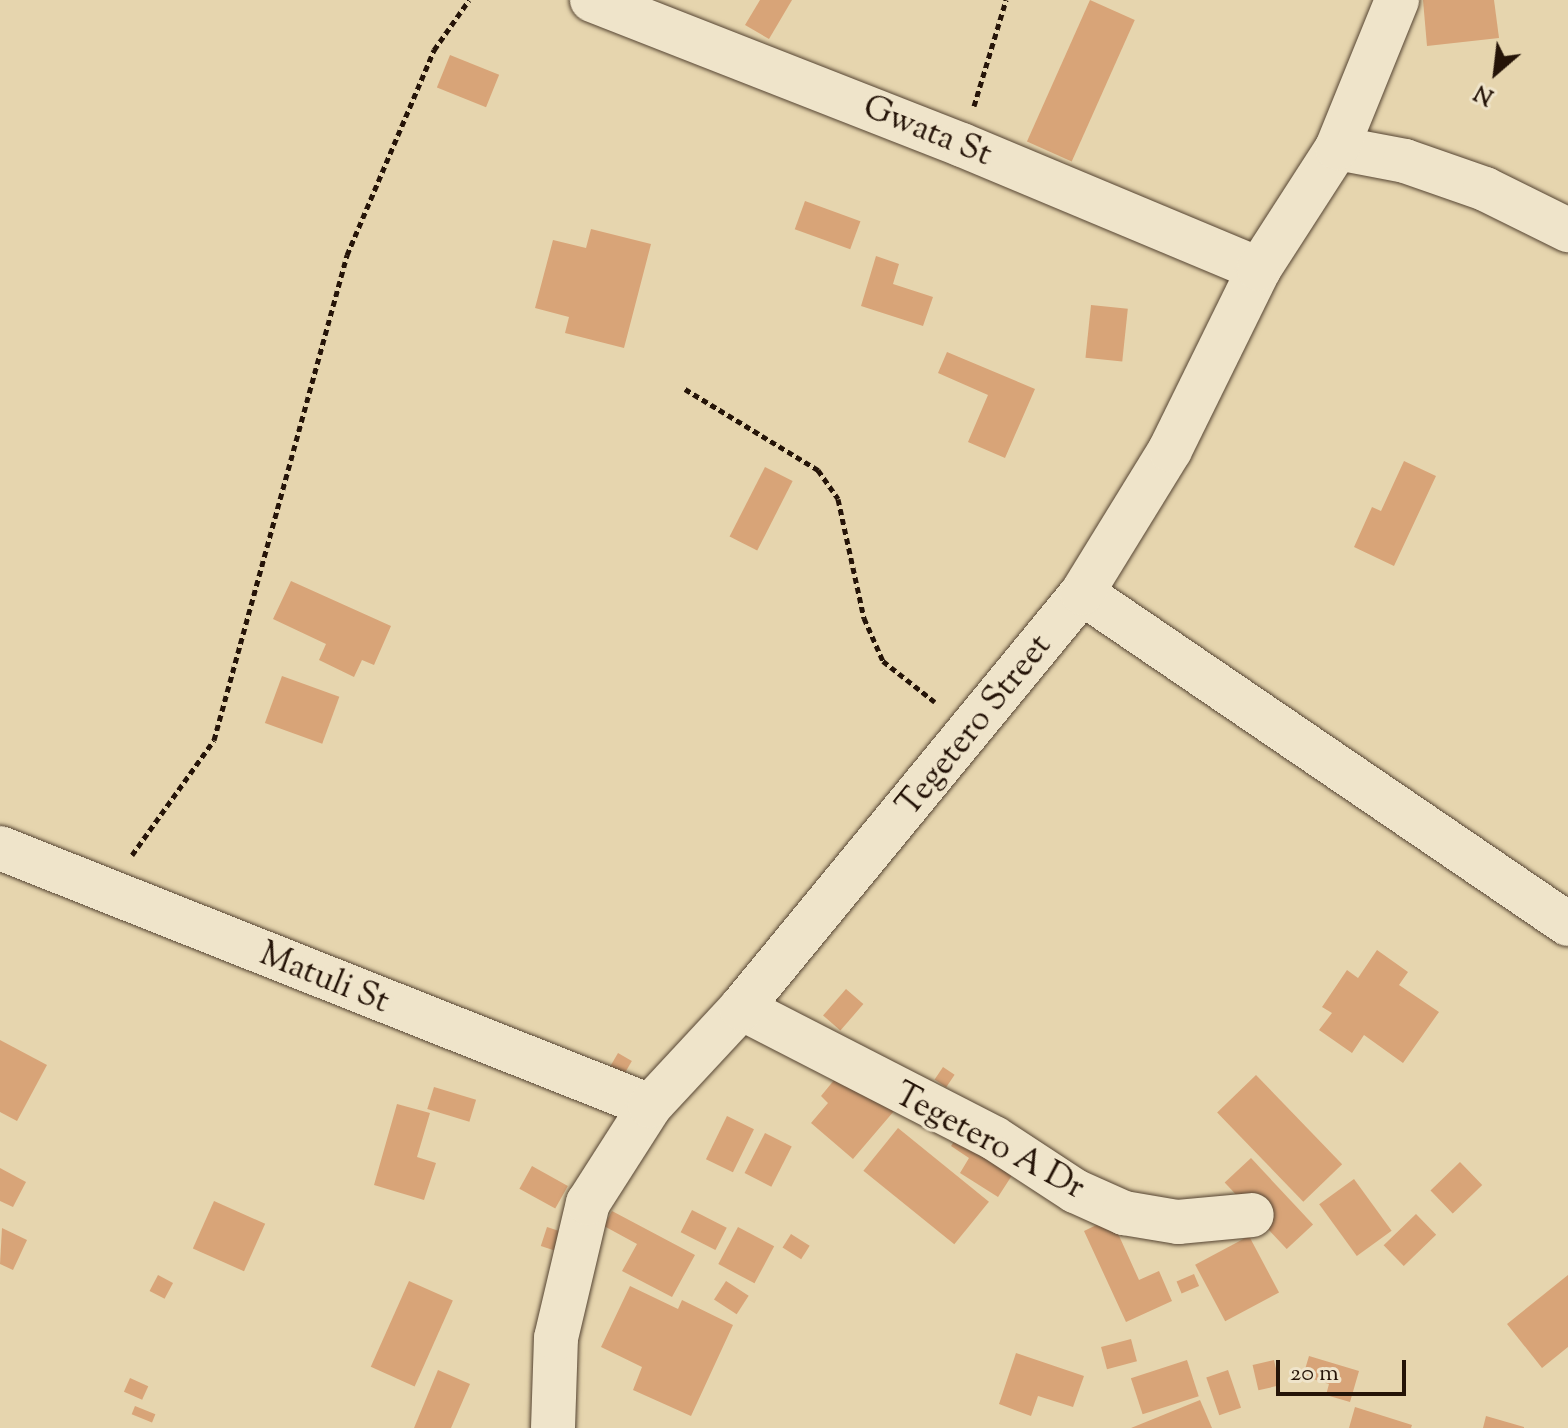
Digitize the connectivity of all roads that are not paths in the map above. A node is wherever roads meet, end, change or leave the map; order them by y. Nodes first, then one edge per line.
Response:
1 (592, 0) edge
2 (1397, 0) edge
3 (1337, 148) junction
4 (1568, 230) edge
5 (1259, 269) junction
6 (1082, 593) junction
7 (0, 848) edge
8 (1568, 924) edge
9 (741, 1008) junction
10 (650, 1106) junction
11 (1252, 1215) dead end
12 (553, 1428) edge

1 - 5 street, Gwata St
2 - 3 street, Tegetero Street
3 - 4 street
3 - 5 street, Tegetero Street
5 - 6 street, Tegetero Street
6 - 8 street
6 - 9 street, Tegetero Street
7 - 10 street, Matuli St
9 - 10 street, Tegetero Street
9 - 11 street, Tegetero A Dr
10 - 12 street, Tegetero Street

